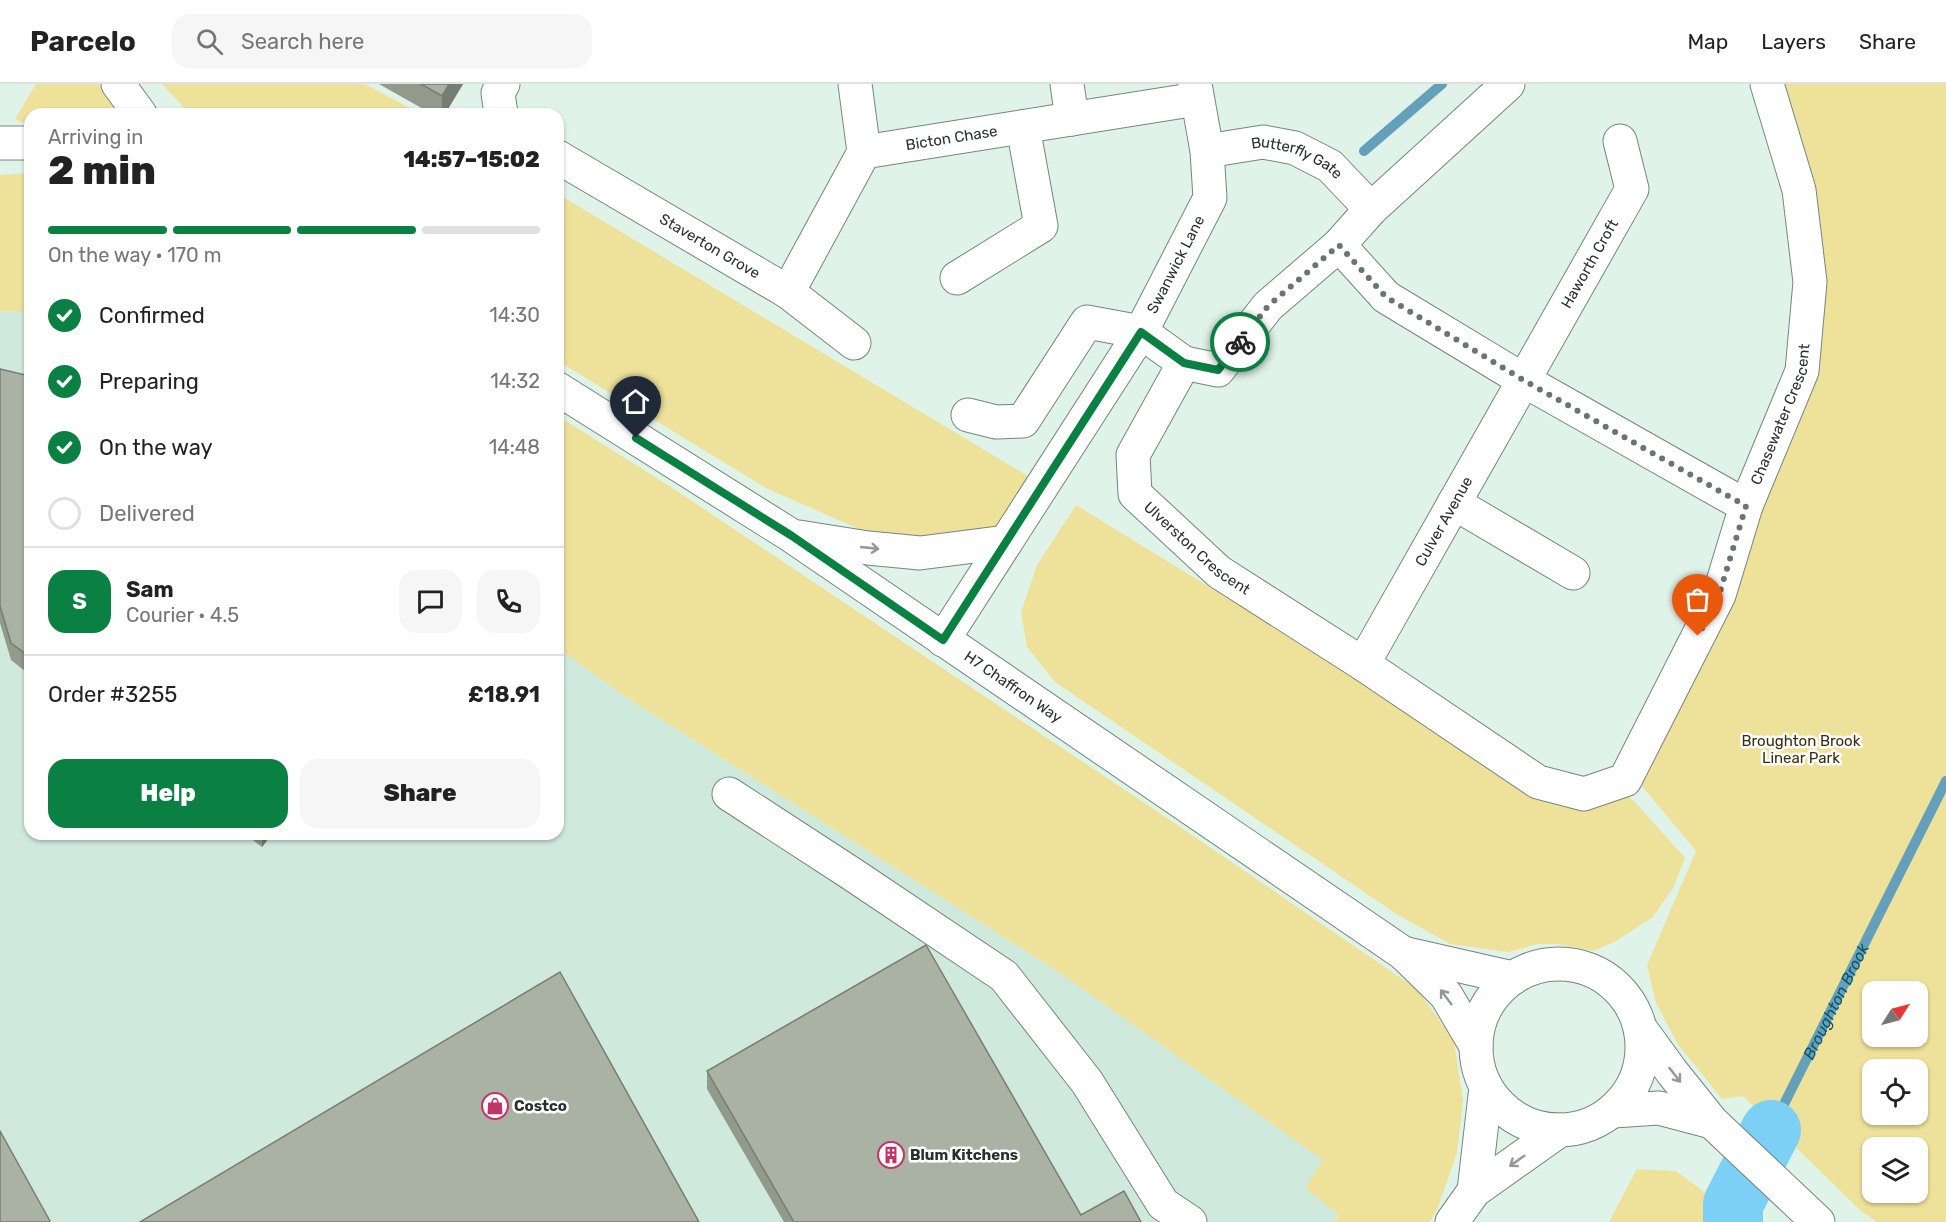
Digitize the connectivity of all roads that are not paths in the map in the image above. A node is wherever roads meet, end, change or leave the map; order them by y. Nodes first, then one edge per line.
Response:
1 (118, 84) edge
2 (855, 84) edge
3 (1067, 84) edge
4 (1508, 84) edge
5 (1767, 84) edge
6 (1196, 92) edge
7 (136, 108) edge
8 (1072, 119) junction
9 (1023, 127) junction
10 (1620, 141) dead end
11 (0, 143) edge
12 (24, 143) edge
13 (1207, 151) junction
14 (864, 152) junction
15 (564, 161) edge
16 (1371, 209) junction
17 (1339, 245) junction
18 (957, 278) dead end
19 (788, 292) junction
20 (1141, 332) junction
21 (854, 343) dead end
22 (1184, 363) junction
23 (1525, 381) junction
24 (564, 393) edge
25 (968, 415) dead end
26 (1455, 503) junction
27 (1746, 506) junction
28 (792, 536) junction
29 (1006, 542) junction
30 (1573, 573) dead end
31 (943, 640) junction
32 (1362, 664) junction
33 (729, 794) dead end
34 (1403, 953) junction
35 (1513, 978) junction
36 (1640, 1028) junction
37 (1476, 1046) junction
38 (1486, 1087) junction
39 (1613, 1111) junction
40 (1712, 1122) junction
41 (1560, 1130) junction
42 (1474, 1191) junction
43 (1190, 1222) edge
44 (1452, 1222) edge
45 (1818, 1222) edge

1 - 7 street
2 - 14 street
3 - 8 street
4 - 16 street
5 - 27 street, Chasewater Crescent
6 - 8 street, Bicton Chase
6 - 13 street, Swanwick Lane
8 - 9 street, Bicton Chase
9 - 14 street, Bicton Chase
9 - 18 street
10 - 23 street, Haworth Croft
11 - 12 street
13 - 16 street, Butterfly Gate
13 - 20 street, Swanwick Lane
14 - 19 street
15 - 19 street, Staverton Grove
16 - 17 street
17 - 22 street
17 - 23 street
19 - 21 street, Staverton Grove
20 - 22 street
20 - 25 street
20 - 29 street, Swanwick Lane
22 - 32 street, Ulverston Crescent
23 - 26 street, Culver Avenue
23 - 27 street
24 - 28 street, H7 Chaffron Way
26 - 30 street
26 - 32 street, Culver Avenue
27 - 32 street, Chasewater Crescent
28 -> 29 street
28 - 31 street, H7 Chaffron Way
29 - 31 street, Swanwick Lane
31 - 34 street, H7 Chaffron Way
33 - 43 street
34 - 35 street, H7 Chaffron Way
37 -> 34 street, H7 Chaffron Way
35 - 36 street
35 - 37 street
36 - 39 street
36 -> 40 street
37 - 38 street
38 - 41 street
38 - 42 street
39 - 40 street
39 - 41 street
40 - 45 street
41 -> 42 street
42 - 44 street

